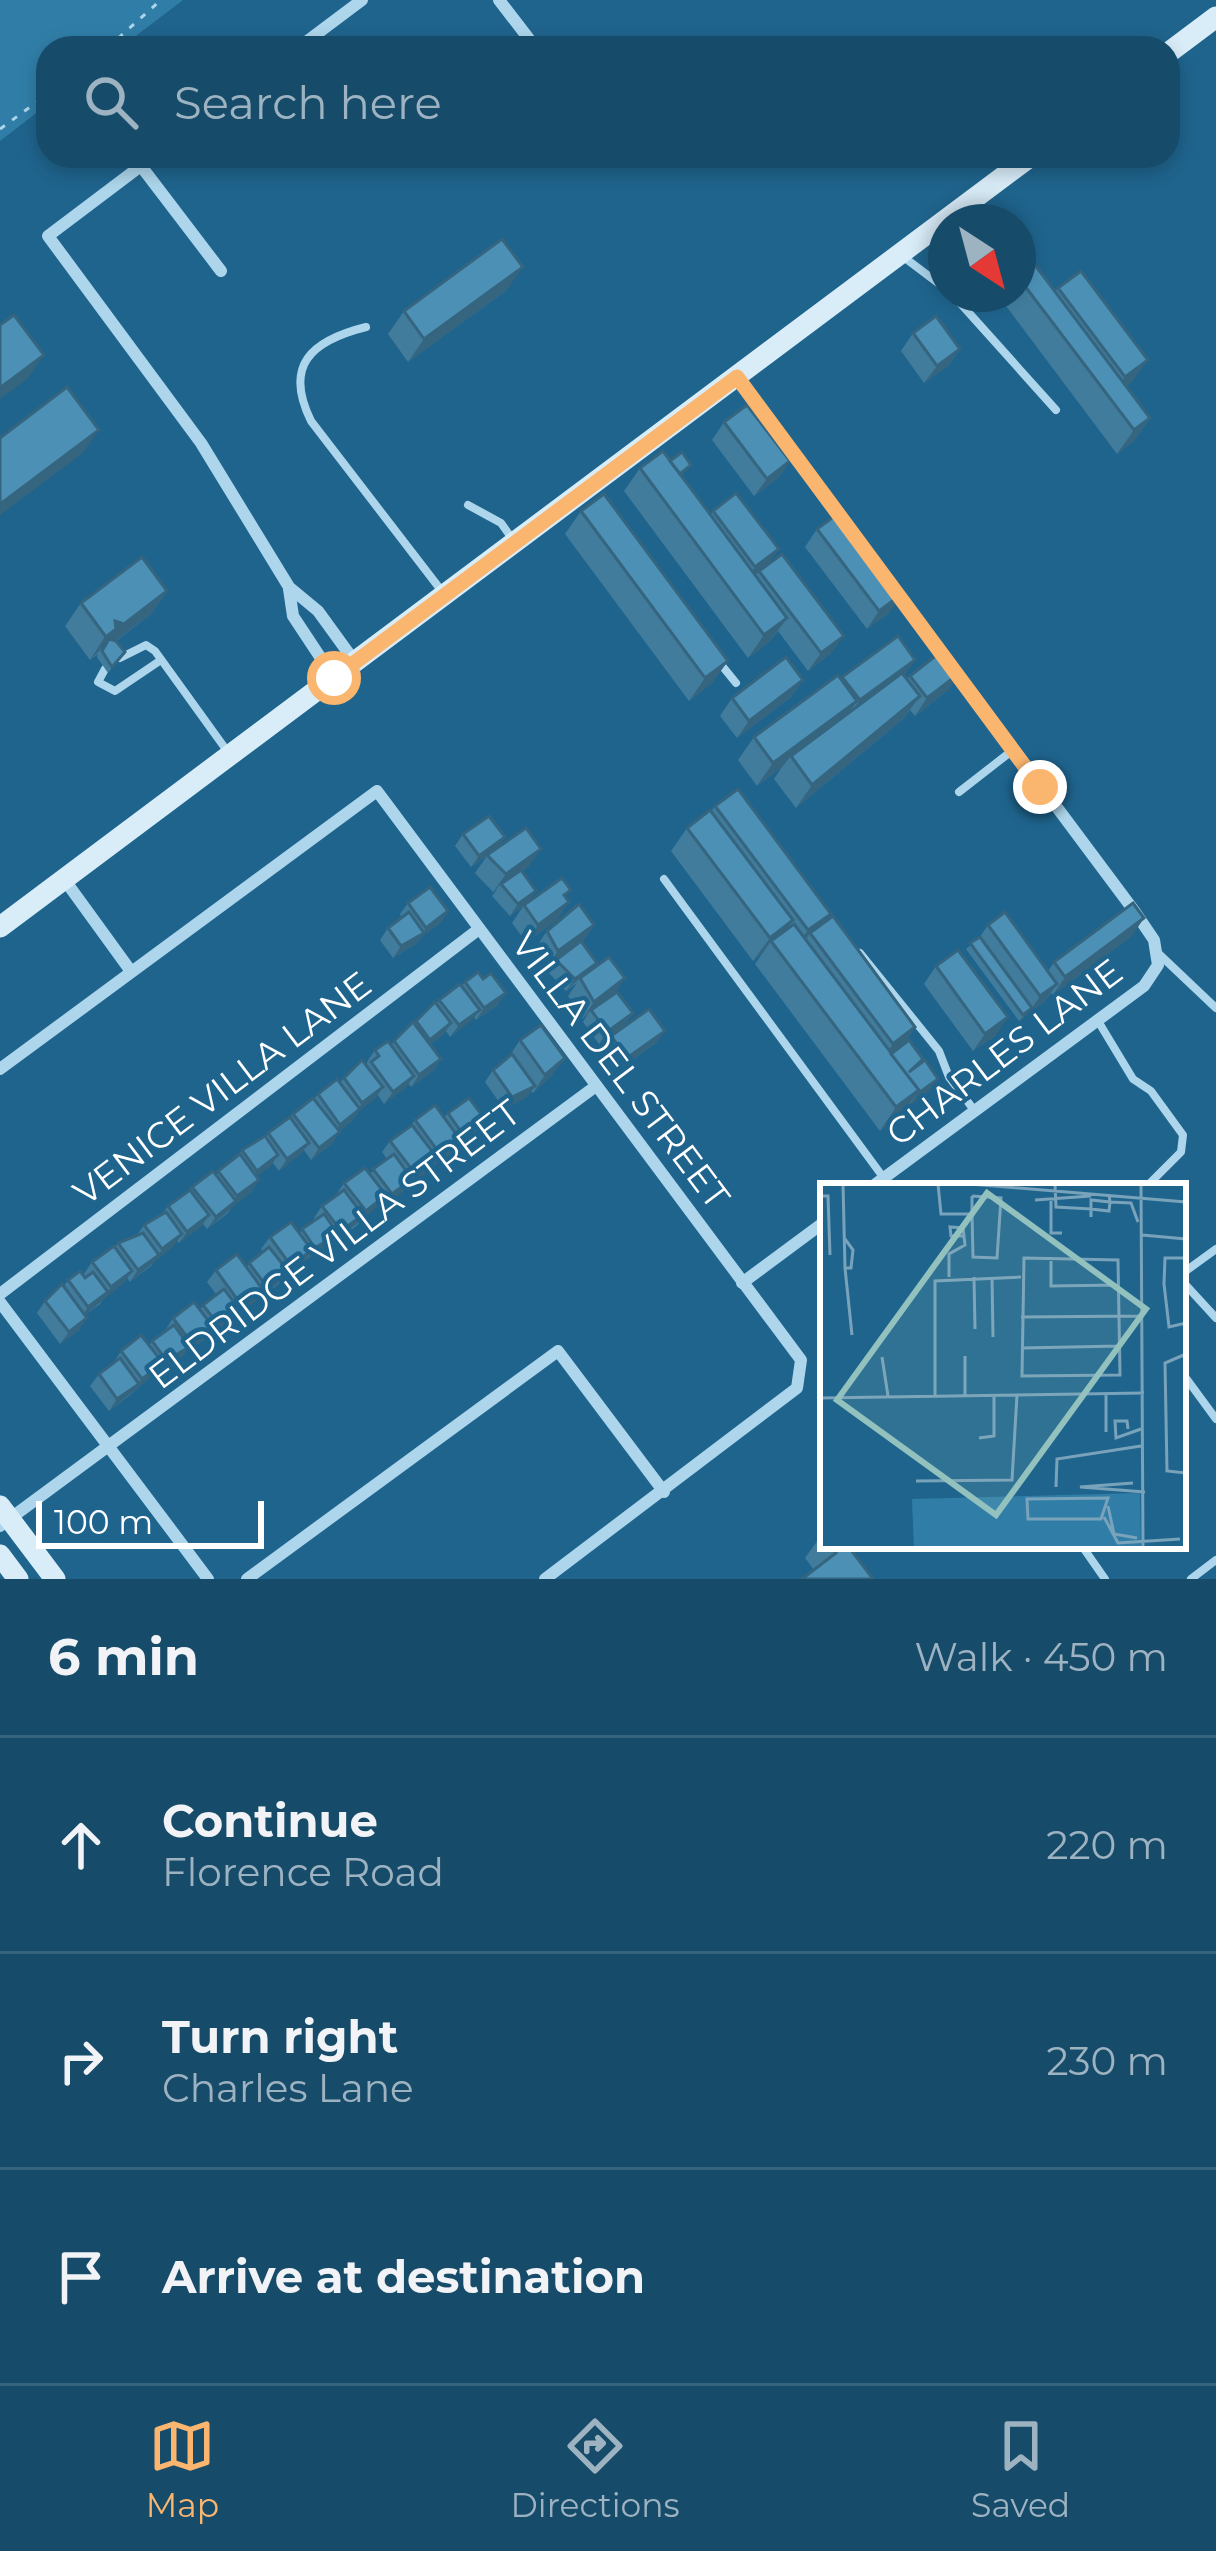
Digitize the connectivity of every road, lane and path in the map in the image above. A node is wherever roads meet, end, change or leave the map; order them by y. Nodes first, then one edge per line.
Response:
1 (161, 0) edge
2 (362, 0) edge
3 (499, 0) edge
4 (1216, 16) edge
5 (120, 36) edge
6 (314, 36) edge
7 (527, 36) edge
8 (1180, 44) edge
9 (36, 103) edge
10 (0, 130) edge
11 (138, 168) edge
12 (143, 168) edge
13 (1014, 168) edge
14 (970, 202) joint
15 (900, 254) junction
16 (221, 272) dead end
17 (928, 276) edge
18 (967, 312) edge
19 (366, 327) dead end
20 (737, 377) junction
21 (1057, 410) dead end
22 (468, 505) dead end
23 (853, 534) edge
24 (515, 542) junction
25 (880, 571) edge
26 (289, 587) junction
27 (445, 595) junction
28 (709, 648) edge
29 (120, 658) edge
30 (161, 660) junction
31 (355, 662) junction
32 (105, 669) edge
33 (334, 678) junction
34 (736, 683) dead end
35 (1013, 750) junction
36 (231, 756) junction
37 (959, 792) dead end
38 (64, 879) junction
39 (664, 879) dead end
40 (0, 927) edge
41 (479, 929) junction
42 (852, 943) edge
43 (1158, 953) junction
44 (130, 970) junction
45 (1216, 1008) edge
46 (1098, 1021) junction
47 (0, 1069) edge
48 (596, 1086) junction
49 (975, 1112) junction
50 (879, 1182) edge
51 (1150, 1183) edge
52 (820, 1225) edge
53 (1216, 1249) edge
54 (1186, 1274) edge
55 (1186, 1281) edge
56 (742, 1283) junction
57 (0, 1298) edge
58 (1216, 1318) edge
59 (1186, 1378) edge
60 (1216, 1419) edge
61 (109, 1450) junction
62 (664, 1492) junction
63 (3, 1517) edge
64 (1084, 1549) edge
65 (0, 1555) edge
66 (1216, 1560) edge
67 (18, 1579) edge
68 (55, 1579) edge
69 (208, 1579) edge
70 (247, 1579) edge
71 (545, 1579) edge
72 (1106, 1579) edge
73 (1191, 1579) edge

1 - 5 path
2 - 6 street
3 - 7 street
4 - 8 street
9 - 10 path
11 - 26 street
12 - 16 street
13 - 14 street
14 - 15 street
15 - 17 lane
15 - 20 street
18 - 21 lane
19 - 27 lane
20 - 23 street
20 - 24 street
22 - 24 lane
24 - 27 street
25 - 35 street, CHARLES LANE
26 - 31 street
26 - 33 street
27 - 31 street
28 - 34 lane
29 - 30 lane
30 - 32 lane
30 - 36 lane
31 - 33 street
33 - 36 street
35 - 37 lane
35 - 43 street, CHARLES LANE
36 - 38 street
38 - 40 street
38 - 44 street
39 - 50 lane
41 - 44 street, VILLA DEL STREET
41 - 48 street, VILLA DEL STREET
41 - 57 street, VENICE VILLA LANE
42 - 49 lane
43 - 45 lane
43 - 46 street, CHARLES LANE
44 - 47 street
46 - 49 street, CHARLES LANE
46 - 51 lane
48 - 56 street, VILLA DEL STREET
48 - 61 street, ELDRIDGE VILLA STREET
49 - 50 street, CHARLES LANE
52 - 56 street
53 - 54 lane
55 - 58 lane
56 - 62 street, VILLA DEL STREET
57 - 61 street
59 - 60 lane
61 - 63 street, ELDRIDGE VILLA STREET
61 - 69 street
62 - 70 street
62 - 71 street
63 - 68 street
64 - 72 lane
65 - 67 street
66 - 73 lane

